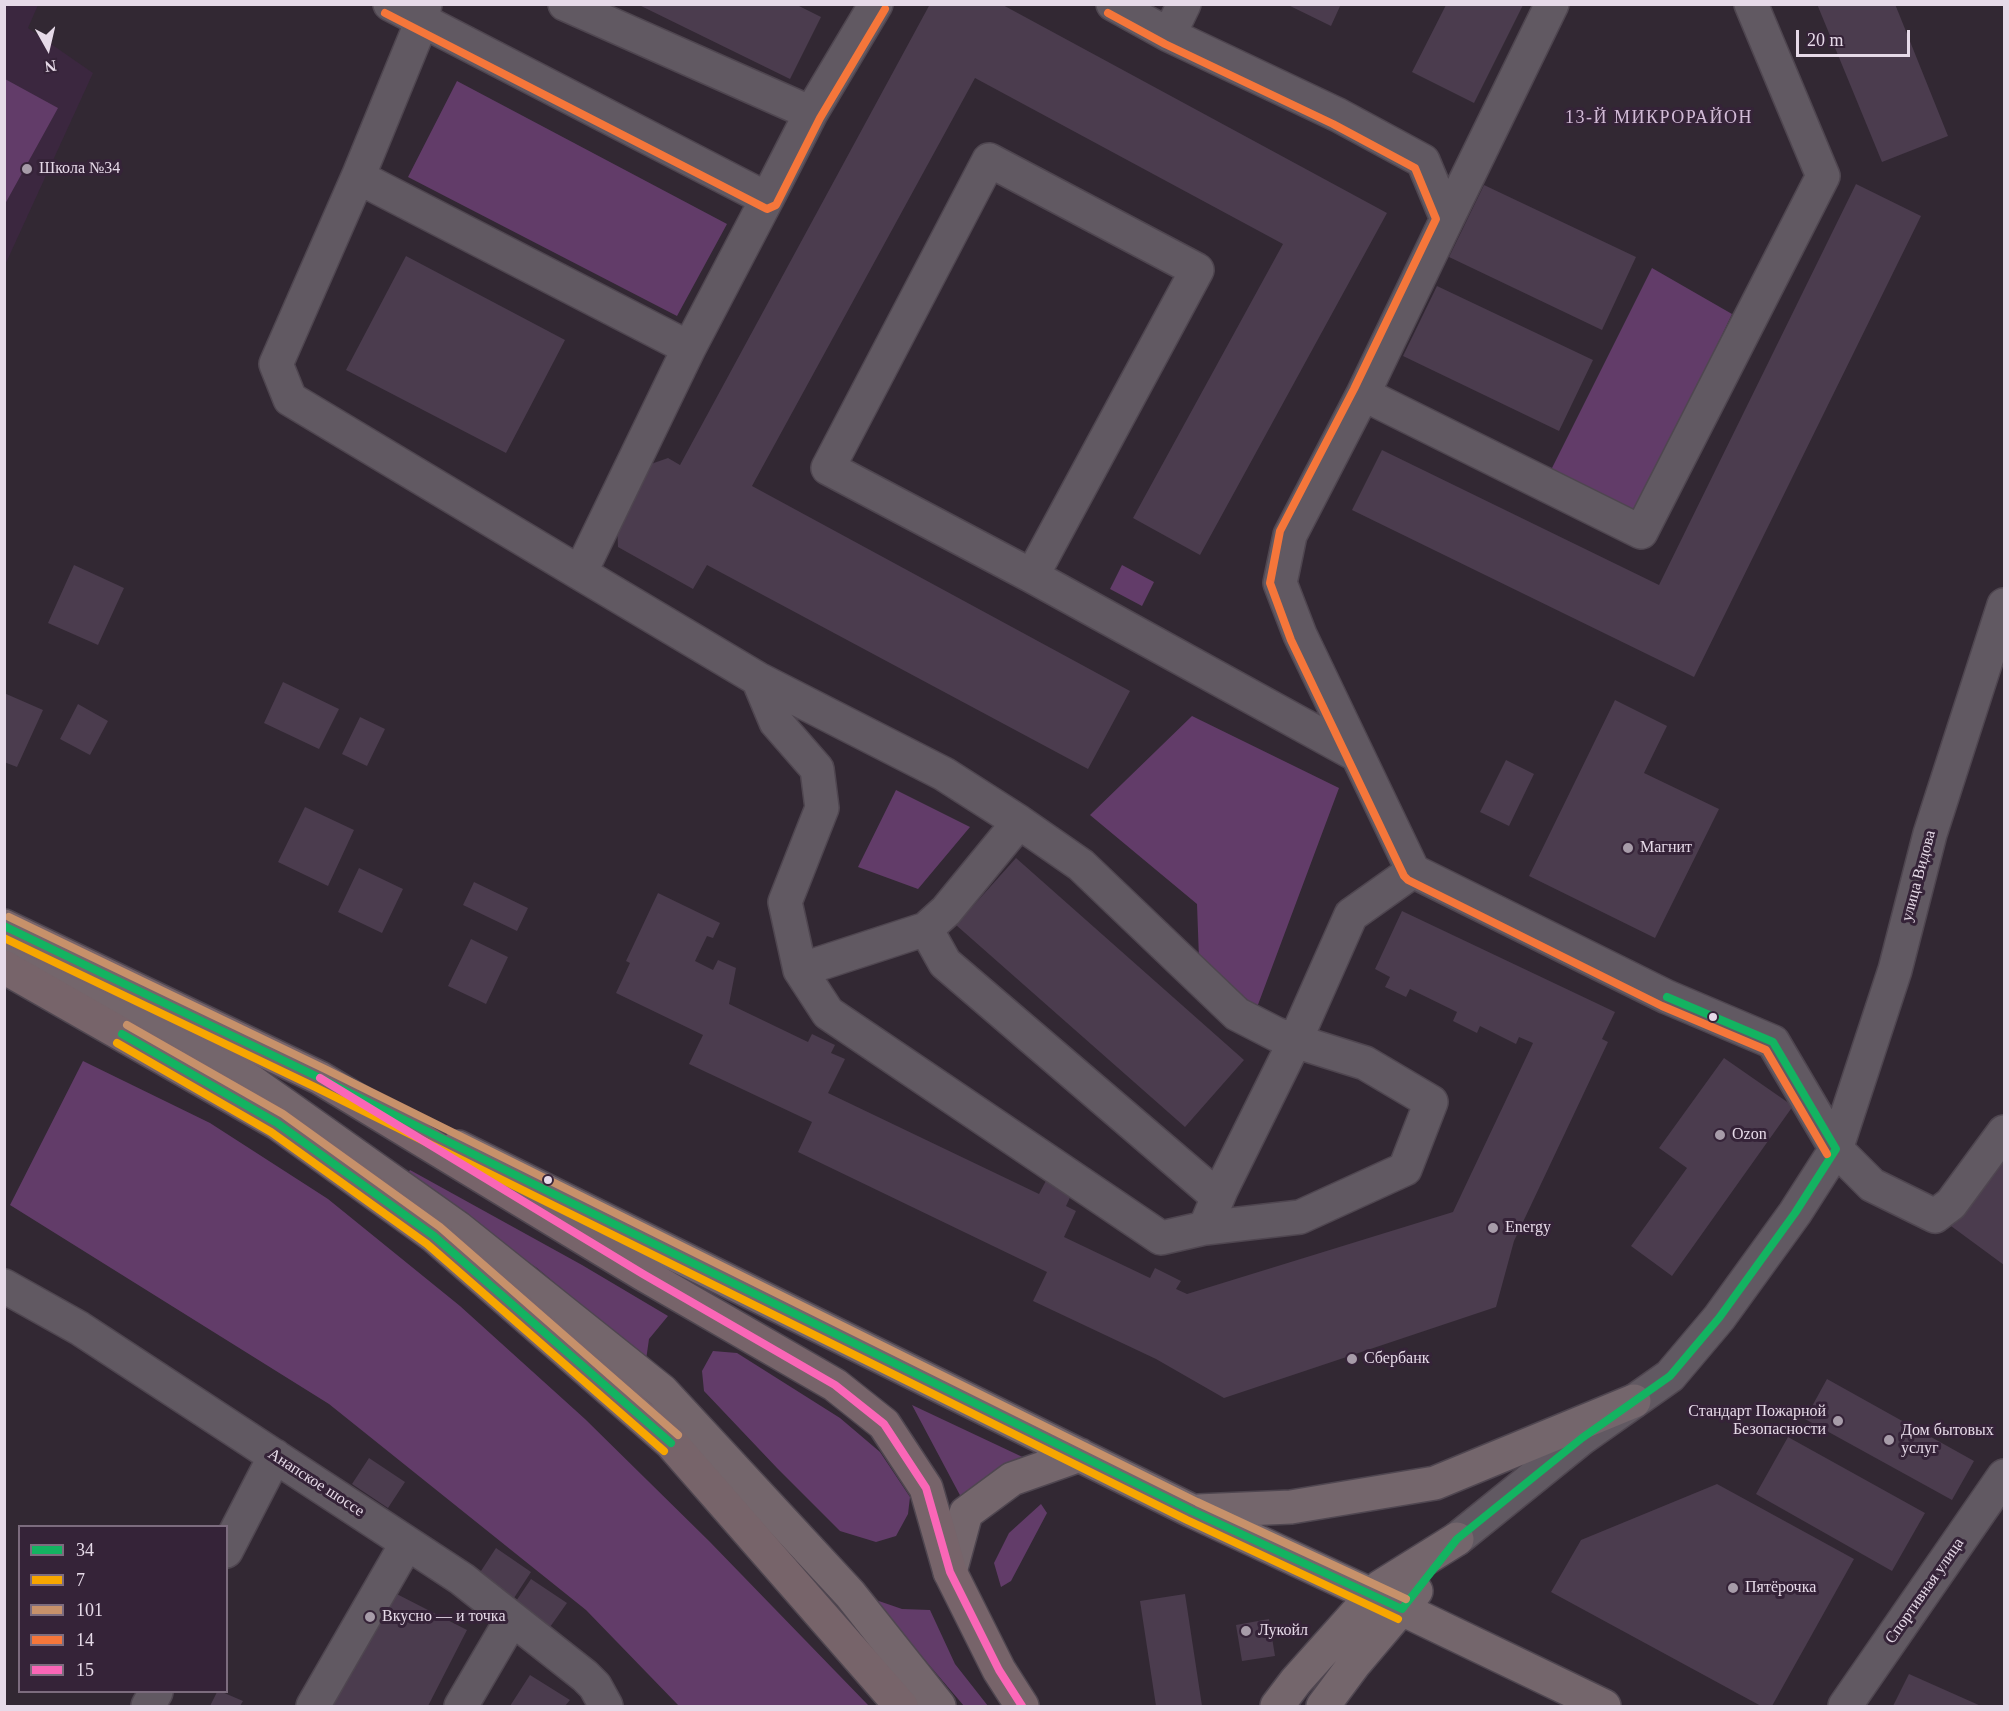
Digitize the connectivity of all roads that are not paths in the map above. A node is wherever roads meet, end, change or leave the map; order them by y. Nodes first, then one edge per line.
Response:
1 (390, 4) edge
2 (565, 4) edge
3 (876, 4) edge
4 (1113, 4) edge
5 (1184, 4) edge
6 (1552, 4) edge
7 (1751, 4) edge
8 (423, 13) edge
9 (1169, 35) junction
10 (811, 114) junction
11 (358, 177) junction
12 (767, 199) junction
13 (1447, 219) junction
14 (689, 348) junction
15 (1363, 394) junction
16 (580, 573) junction
17 (1032, 576) junction
18 (2004, 605) edge
19 (758, 679) junction
20 (1357, 754) junction
21 (1019, 822) junction
22 (1413, 871) junction
23 (4, 926) edge
24 (926, 930) junction
25 (4, 943) edge
26 (4, 967) edge
27 (800, 970) junction
28 (1295, 1041) junction
29 (320, 1078) junction
30 (2004, 1132) edge
31 (1836, 1149) junction
32 (1218, 1197) junction
33 (1205, 1228) junction
34 (4, 1286) edge
35 (1634, 1401) junction
36 (1080, 1455) junction
37 (275, 1456) junction
38 (2004, 1476) edge
39 (1192, 1511) junction
40 (1457, 1539) junction
41 (407, 1543) junction
42 (228, 1547) edge
43 (950, 1572) junction
44 (1372, 1595) junction
45 (1402, 1609) junction
46 (512, 1619) junction
47 (155, 1693) edge
48 (148, 1707) edge
49 (313, 1707) edge
50 (461, 1707) edge
51 (606, 1707) edge
52 (901, 1707) edge
53 (939, 1707) edge
54 (1022, 1707) edge
55 (1277, 1707) edge
56 (1323, 1707) edge
57 (1604, 1707) edge
58 (1845, 1707) edge

1 - 8 street
2 - 10 street
3 - 10 street
4 - 9 street
5 - 9 street
6 - 13 street
7 - 15 street
8 - 11 street
8 - 12 street
9 - 13 street
10 - 12 street
11 - 14 street
11 - 16 street
12 - 14 street
13 - 15 street
14 - 16 street
15 - 20 street
16 - 19 street
17 - 17 street
17 - 20 street
18 - 31 street, улица Видова
19 - 21 street
19 - 27 street
20 - 22 street
21 - 24 street
21 - 28 street
22 - 28 street
22 - 31 street
23 - 29 highway
24 - 27 street
24 - 32 street
25 - 53 main road
26 - 52 highway
27 - 33 street
28 - 32 street
28 - 33 street
29 - 36 main road
29 - 43 highway
30 - 31 street
31 - 35 street, улица Видова
32 - 33 street
34 - 37 street, Анапское шоссе
35 - 39 main road
35 - 40 street, улица Видова
36 - 39 main road
36 - 43 main road
37 - 41 street, Анапское шоссе
37 - 42 street
38 - 58 street, Спортивная улица
39 - 44 main road
40 - 44 main road
40 - 45 main road, улица Видова
41 - 46 street, Анапское шоссе
41 - 49 street
43 - 54 highway
44 - 45 main road
44 - 55 main road
45 - 56 main road, улица Видова
45 - 57 main road
46 - 50 street
46 - 51 street, Анапское шоссе
47 - 48 street

